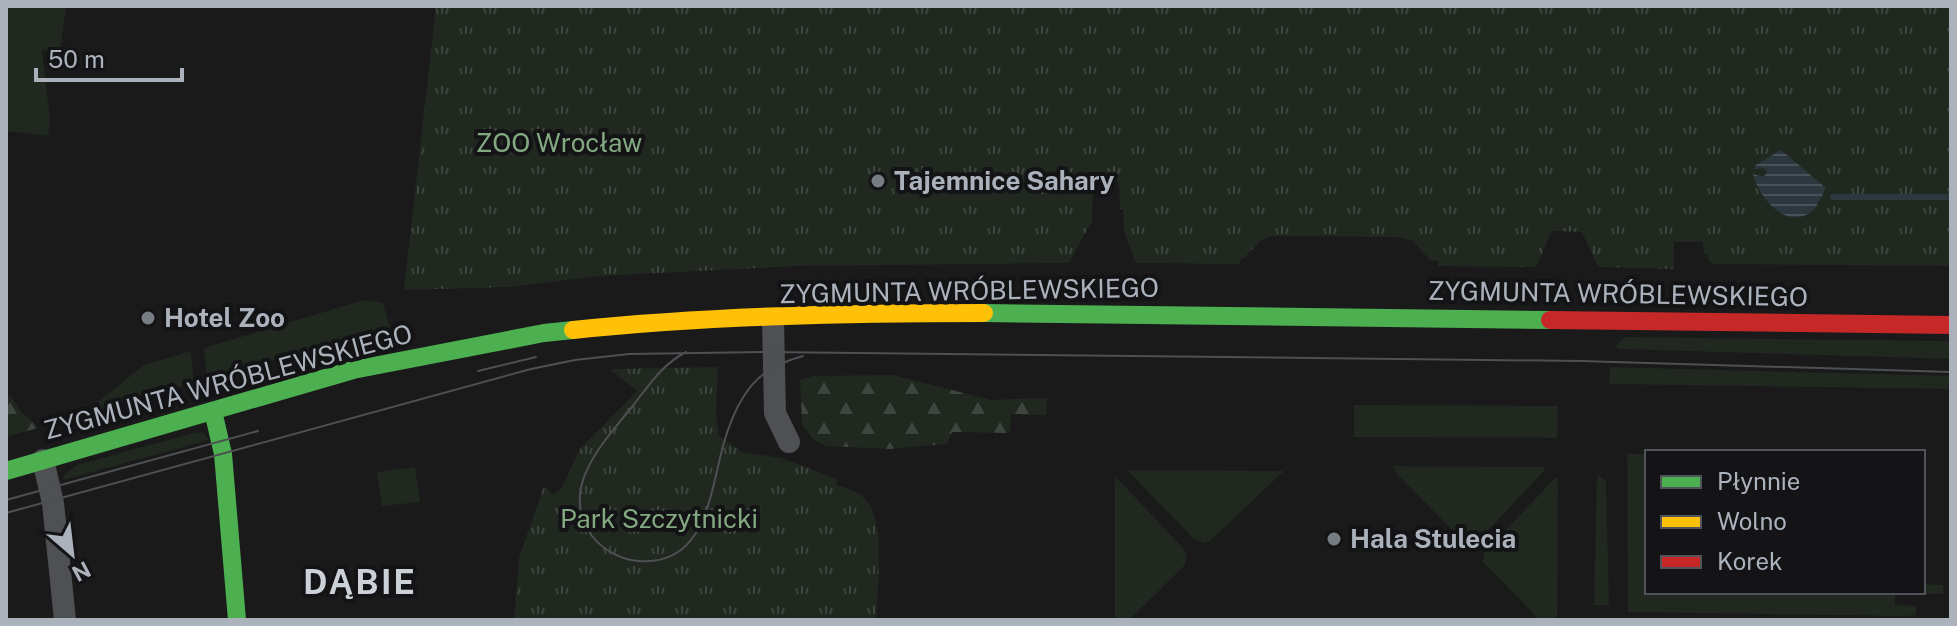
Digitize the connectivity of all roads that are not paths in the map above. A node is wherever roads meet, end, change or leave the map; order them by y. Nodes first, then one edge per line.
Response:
1 (773, 319) junction
2 (1951, 325) edge
3 (213, 411) junction
4 (789, 442) dead end
5 (43, 460) junction
6 (6, 471) edge
7 (65, 620) edge
8 (237, 620) edge

1 - 2 main road, ZYGMUNTA WRÓBLEWSKIEGO
1 - 3 main road, ZYGMUNTA WRÓBLEWSKIEGO
1 - 4 street
3 - 5 main road, ZYGMUNTA WRÓBLEWSKIEGO
3 - 8 main road
5 - 6 main road, ZYGMUNTA WRÓBLEWSKIEGO
5 - 7 street

